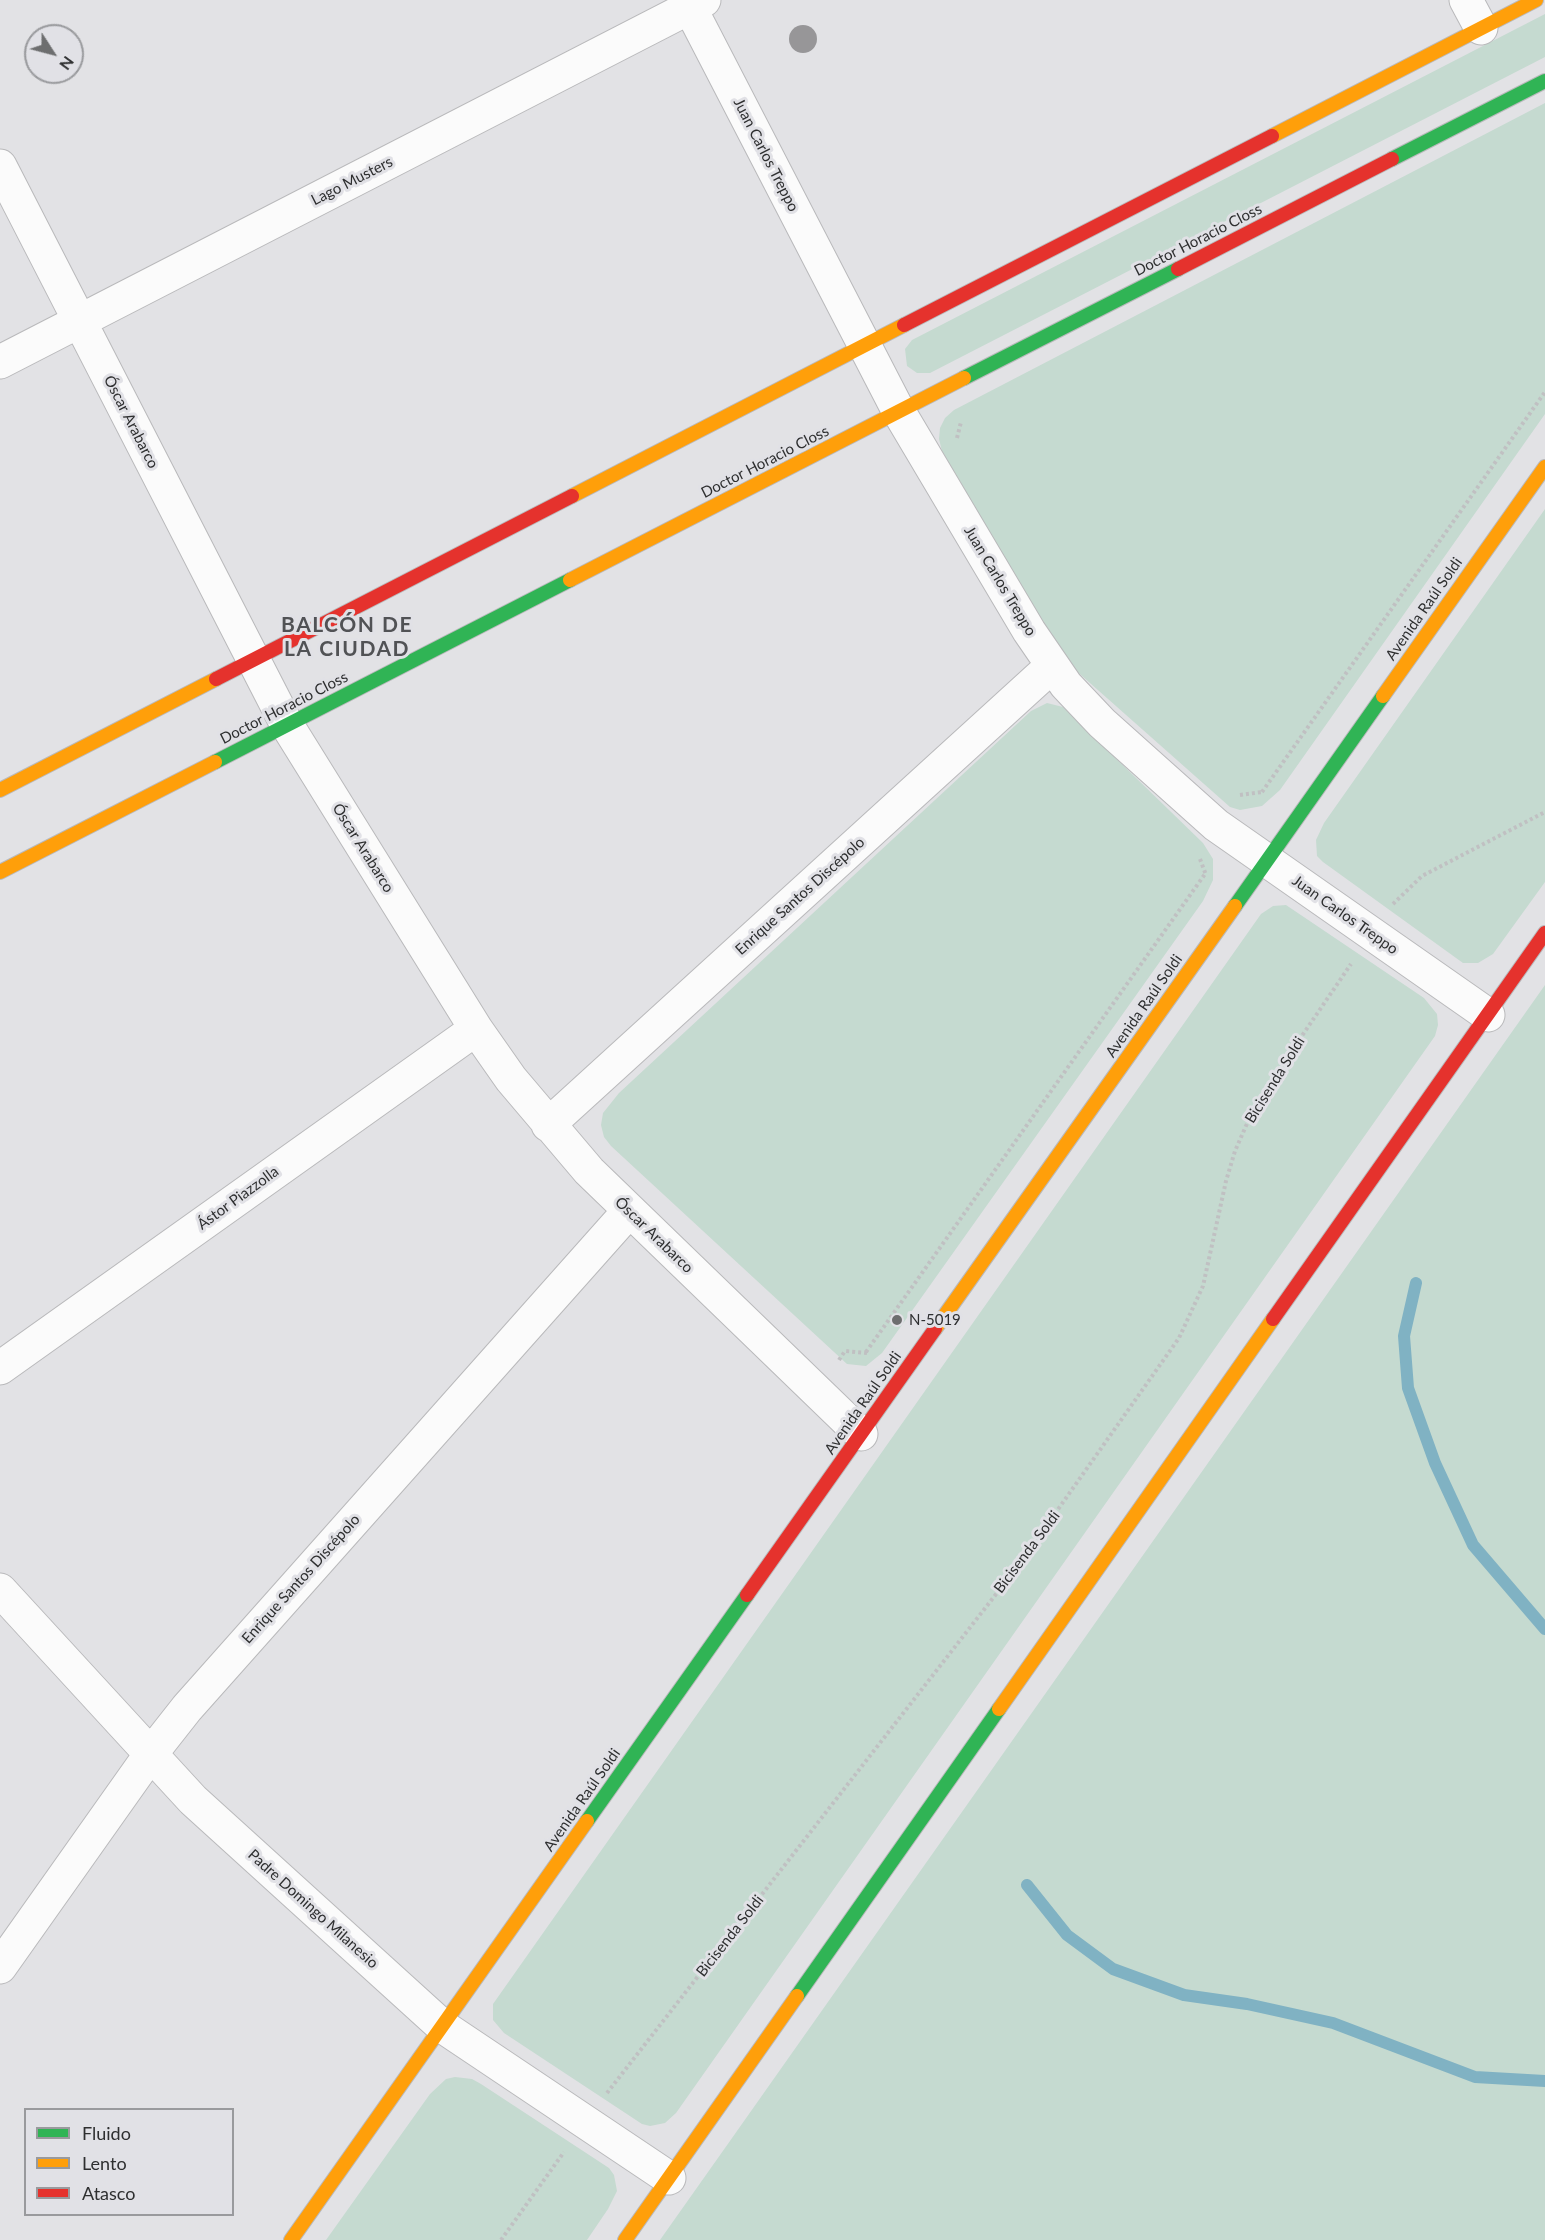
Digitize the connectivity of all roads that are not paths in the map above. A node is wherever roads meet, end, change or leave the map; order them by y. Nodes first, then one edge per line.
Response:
1 (1536, 0) edge
2 (693, 2) edge
3 (1473, 14) edge
4 (1545, 81) edge
5 (0, 166) edge
6 (79, 321) junction
7 (864, 345) junction
8 (0, 362) edge
9 (899, 412) junction
10 (1545, 467) edge
11 (253, 660) junction
12 (1052, 666) junction
13 (287, 725) junction
14 (0, 790) edge
15 (1267, 860) junction
16 (0, 872) edge
17 (1545, 933) edge
18 (1488, 1015) junction
19 (476, 1029) junction
20 (548, 1125) junction
21 (628, 1211) junction
22 (0, 1368) edge
23 (861, 1434) junction
24 (0, 1590) edge
25 (150, 1755) junction
26 (0, 1967) edge
27 (442, 2026) junction
28 (669, 2178) junction
29 (291, 2240) edge
30 (625, 2240) edge

1 - 3 main road
2 - 6 street, Lago Musters
2 - 7 street, Juan Carlos Treppo
3 - 7 main road
4 - 9 main road, Doctor Horacio Closs
5 - 6 street, Óscar Arabarco
6 - 8 street, Lago Musters
6 - 11 street, Óscar Arabarco
7 - 9 street, Juan Carlos Treppo
7 - 11 main road
9 - 12 street, Juan Carlos Treppo
9 - 13 main road, Doctor Horacio Closs
10 - 15 main road, Avenida Raúl Soldi
11 - 13 street, Óscar Arabarco
11 - 14 main road
12 - 15 street, Juan Carlos Treppo
12 - 20 street, Enrique Santos Discépolo
13 - 16 main road, Doctor Horacio Closs
13 - 19 street, Óscar Arabarco
15 - 18 street, Juan Carlos Treppo
15 - 23 main road, Avenida Raúl Soldi
17 - 18 main road
18 - 28 main road
19 - 20 street, Óscar Arabarco
19 - 22 street, Ástor Piazzolla
20 - 21 street, Óscar Arabarco
21 - 23 street, Óscar Arabarco
21 - 25 street, Enrique Santos Discépolo
23 - 27 main road, Avenida Raúl Soldi
24 - 25 street, Padre Domingo Milanesio
25 - 26 street, Enrique Santos Discépolo
25 - 27 street, Padre Domingo Milanesio
27 - 28 street, Padre Domingo Milanesio
27 - 29 main road, Avenida Raúl Soldi
28 - 30 main road

